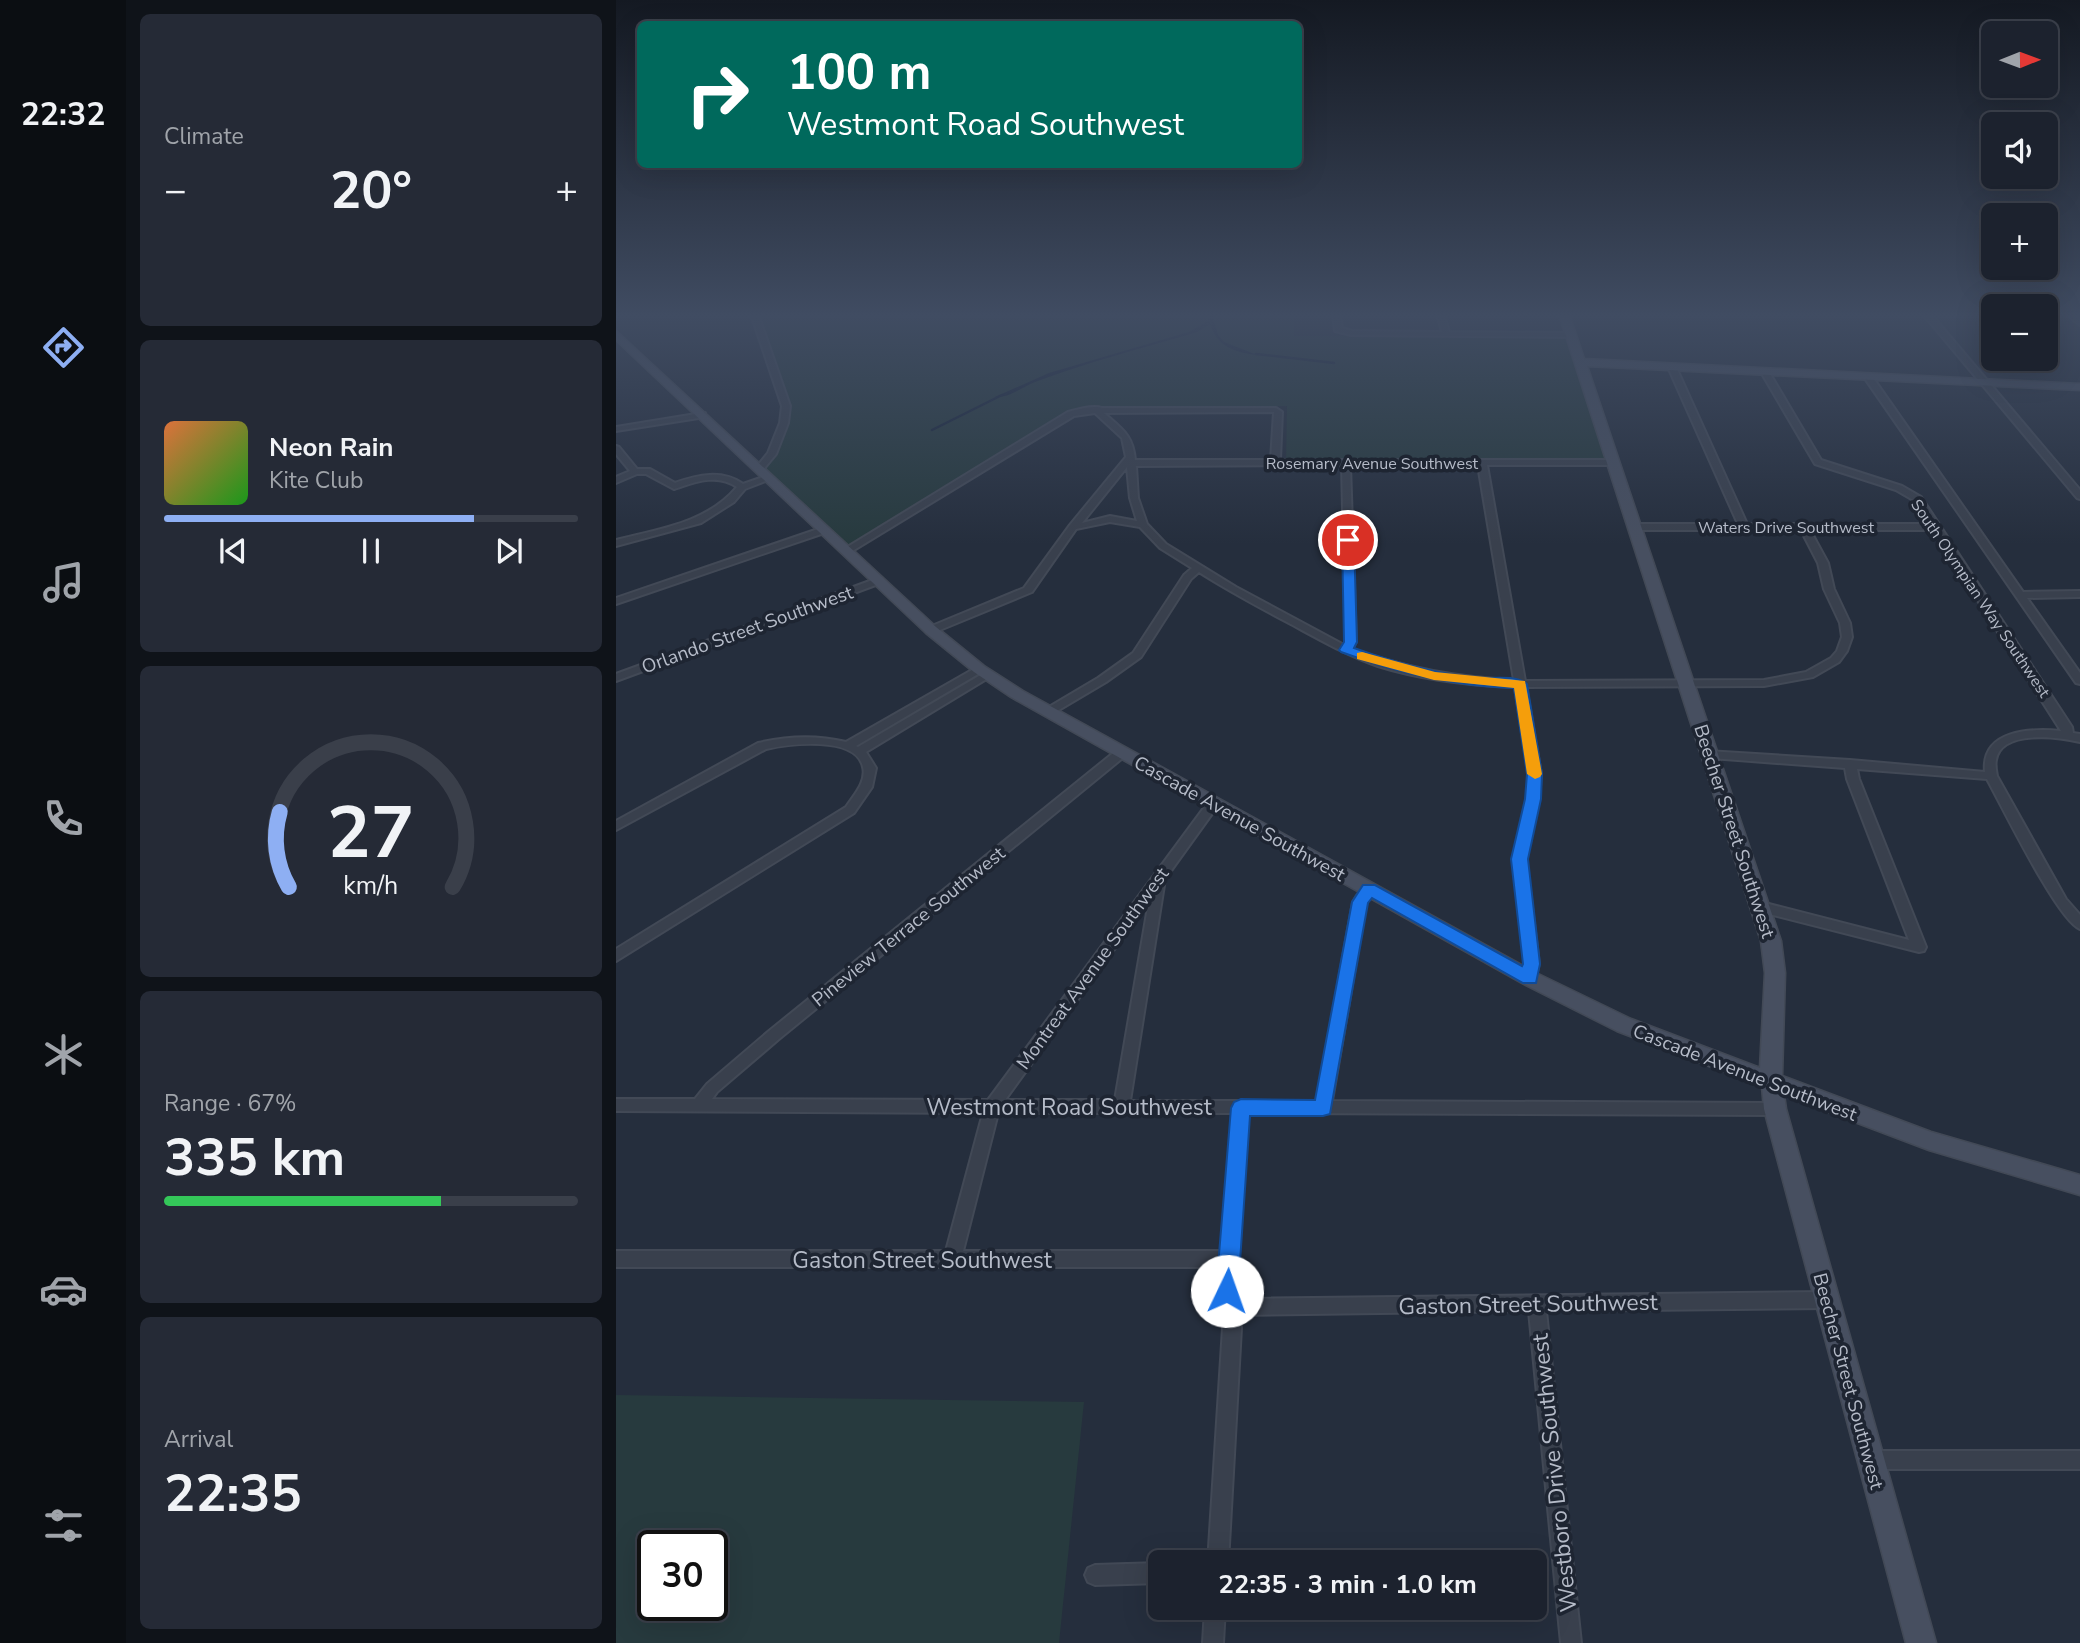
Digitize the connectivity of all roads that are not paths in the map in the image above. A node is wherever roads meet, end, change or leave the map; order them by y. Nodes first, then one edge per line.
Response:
1 (676, 391) edge
2 (781, 391) edge
3 (1589, 391) edge
4 (1683, 391) edge
5 (1776, 391) edge
6 (1878, 391) edge
7 (1991, 391) edge
8 (1098, 409) junction
9 (702, 415) junction
10 (616, 429) edge
11 (616, 449) edge
12 (1131, 460) junction
13 (1613, 462) junction
14 (1482, 463) junction
15 (1275, 464) junction
16 (1346, 464) junction
17 (635, 472) junction
18 (764, 473) junction
19 (616, 480) edge
20 (742, 487) junction
21 (2080, 496) edge
22 (1143, 525) junction
23 (1073, 527) junction
24 (1635, 527) junction
25 (1744, 527) junction
26 (1804, 527) junction
27 (1937, 527) junction
28 (824, 530) junction
29 (616, 543) edge
30 (846, 551) junction
31 (1198, 568) junction
32 (878, 581) junction
33 (2080, 594) edge
34 (2021, 595) junction
35 (616, 601) edge
36 (931, 630) junction
37 (1346, 650) junction
38 (984, 672) junction
39 (616, 678) edge
40 (2080, 681) edge
41 (1520, 684) junction
42 (1688, 684) junction
43 (1048, 712) junction
44 (2074, 736) edge
45 (854, 748) junction
46 (1121, 753) junction
47 (1711, 754) junction
48 (1850, 764) junction
49 (1991, 776) junction
50 (1213, 804) junction
51 (616, 826) edge
52 (1160, 876) junction
53 (1369, 889) junction
54 (1761, 907) junction
55 (2080, 924) edge
56 (616, 957) edge
57 (1529, 978) junction
58 (1772, 1083) junction
59 (616, 1105) edge
60 (699, 1105) junction
61 (992, 1107) junction
62 (1121, 1107) junction
63 (1241, 1108) junction
64 (1323, 1108) junction
65 (1774, 1109) junction
66 (2080, 1185) edge
67 (616, 1259) edge
68 (1229, 1259) junction
69 (952, 1260) junction
70 (1827, 1300) junction
71 (1537, 1304) junction
72 (1230, 1307) junction
73 (1871, 1460) junction
74 (2080, 1460) edge
75 (1219, 1550) edge
76 (1148, 1573) edge
77 (1095, 1575) dead end
78 (1214, 1620) edge
79 (1213, 1643) edge
80 (1571, 1643) edge
81 (1921, 1643) edge

1 - 9 street, Cascade Avenue Southwest
2 - 18 street
3 - 13 street, Beecher Street Southwest
4 - 25 street
5 - 27 street, South Olympian Way Southwest
6 - 34 street
7 - 21 street
8 - 12 street
8 - 15 street
8 - 30 street
9 - 10 street
9 - 18 street, Cascade Avenue Southwest
11 - 17 street
12 - 15 street, Rosemary Avenue Southwest
12 - 22 street
12 - 23 street
13 - 14 street, Rosemary Avenue Southwest
13 - 24 street, Beecher Street Southwest
14 - 16 street, Rosemary Avenue Southwest
14 - 41 street
15 - 16 street, Rosemary Avenue Southwest
16 - 37 street
17 - 19 street
17 - 20 street
18 - 20 street
18 - 28 street, Cascade Avenue Southwest
20 - 29 street
22 - 23 street
22 - 31 street
23 - 36 street
24 - 25 street, Waters Drive Southwest
24 - 42 street, Beecher Street Southwest
25 - 26 street, Waters Drive Southwest
26 - 27 street, Waters Drive Southwest
26 - 42 street
27 - 44 street, South Olympian Way Southwest
28 - 30 street, Cascade Avenue Southwest
28 - 35 street
30 - 32 street, Cascade Avenue Southwest
31 - 37 street
31 - 43 street
32 - 36 street, Cascade Avenue Southwest
32 - 39 street, Orlando Street Southwest
33 - 34 street
34 - 40 street
36 - 38 street, Cascade Avenue Southwest
37 - 41 street
38 - 43 street, Cascade Avenue Southwest
38 - 45 street
41 - 42 street
41 - 57 street
42 - 47 street, Beecher Street Southwest
43 - 46 street, Cascade Avenue Southwest
44 - 49 street
45 - 51 street
45 - 56 street
46 - 50 street, Cascade Avenue Southwest
46 - 60 street, Pineview Terrace Southwest
47 - 48 street
47 - 54 street, Beecher Street Southwest
48 - 49 street
48 - 54 street
49 - 55 street
50 - 52 street, Montreat Avenue Southwest
50 - 53 street, Cascade Avenue Southwest
52 - 61 street, Montreat Avenue Southwest
52 - 62 street
53 - 57 street, Cascade Avenue Southwest
53 - 64 street
54 - 58 street, Beecher Street Southwest
57 - 58 street, Cascade Avenue Southwest
58 - 65 street, Beecher Street Southwest
58 - 66 street, Cascade Avenue Southwest
59 - 60 street, Westmont Road Southwest
60 - 61 street, Westmont Road Southwest
61 - 62 street, Westmont Road Southwest
61 - 69 street, Montreat Avenue Southwest
62 - 63 street, Westmont Road Southwest
63 - 64 street, Westmont Road Southwest
63 - 68 street
64 - 65 street, Westmont Road Southwest
65 - 70 street, Beecher Street Southwest
67 - 69 street, Gaston Street Southwest
68 - 69 street, Gaston Street Southwest
68 - 72 street
70 - 71 street, Gaston Street Southwest
70 - 73 street, Beecher Street Southwest
71 - 72 street, Gaston Street Southwest
71 - 80 street, Westboro Drive Southwest
72 - 75 street
73 - 74 street
73 - 81 street, Beecher Street Southwest
76 - 77 street
78 - 79 street

